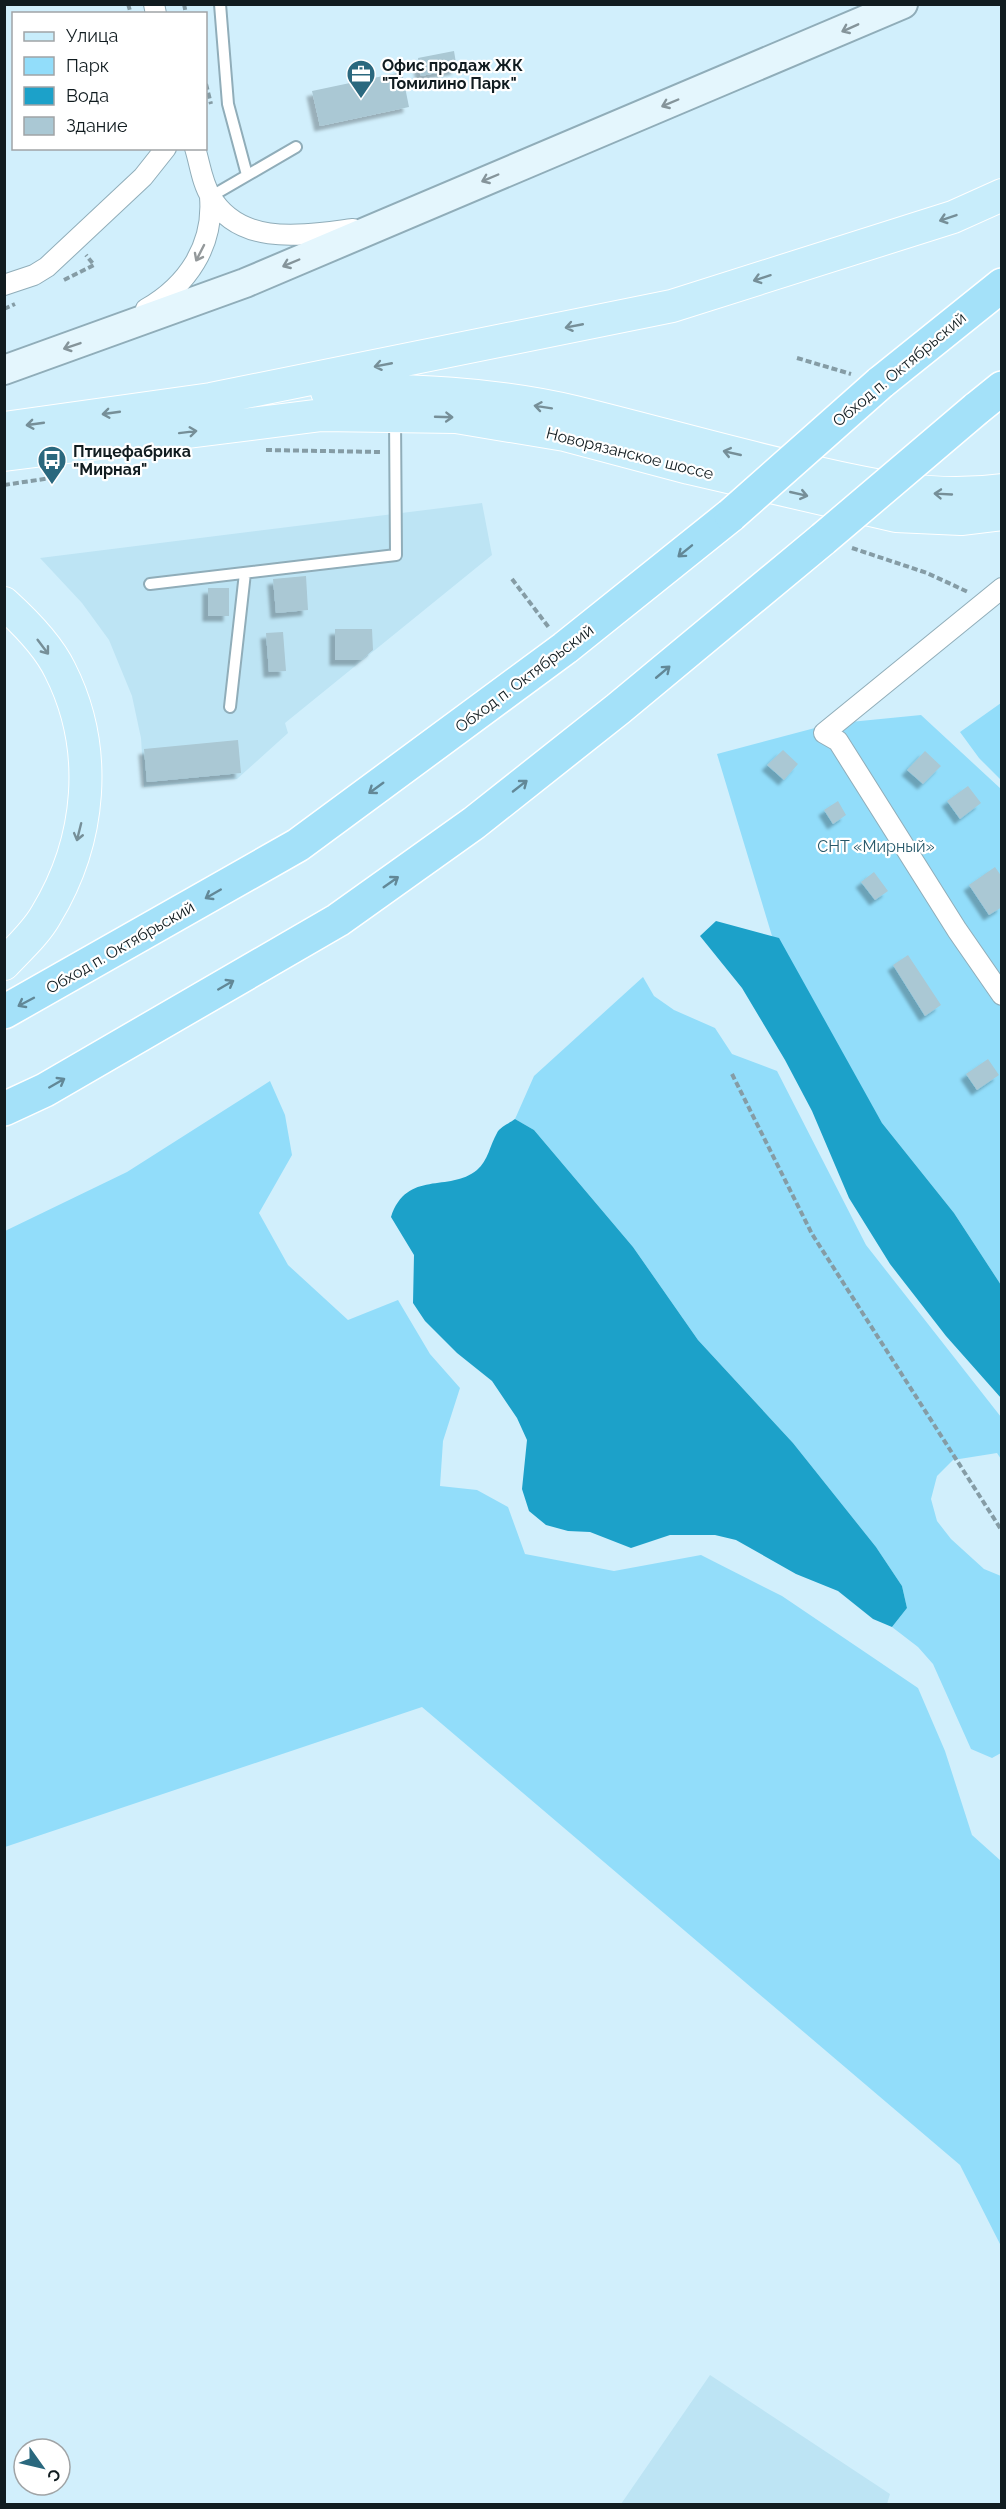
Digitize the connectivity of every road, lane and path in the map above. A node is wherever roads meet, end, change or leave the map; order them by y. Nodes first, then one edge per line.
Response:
1 (220, 4) edge
2 (903, 4) edge
3 (296, 147) dead end
4 (164, 150) edge
5 (196, 150) edge
6 (247, 176) junction
7 (1002, 195) edge
8 (210, 196) junction
9 (375, 227) junction
10 (4, 285) edge
11 (1002, 285) edge
12 (106, 333) junction
13 (796, 358) dead end
14 (4, 370) edge
15 (880, 383) junction
16 (1002, 388) edge
17 (211, 399) junction
18 (395, 415) junction
19 (4, 428) edge
20 (256, 450) dead end
21 (395, 452) junction
22 (4, 456) edge
23 (57, 477) dead end
24 (4, 485) edge
25 (1002, 490) edge
26 (1002, 514) edge
27 (823, 540) junction
28 (245, 573) junction
29 (512, 579) dead end
30 (150, 584) dead end
31 (1002, 588) edge
32 (986, 600) junction
33 (4, 603) edge
34 (565, 648) junction
35 (230, 707) dead end
36 (4, 964) edge
37 (1002, 995) edge
38 (4, 1012) edge
39 (732, 1074) dead end
40 (4, 1109) edge
41 (1002, 1531) edge

1 - 6 lane
2 -> 9 main road
3 - 6 lane
4 - 10 street
5 - 8 street
6 - 8 lane
7 -> 17 main road
8 - 9 street
8 -> 12 street
9 -> 12 main road
11 - 15 highway, Обход п. Октябрьский
12 -> 14 main road
13 - 15 path
15 -> 34 highway, Обход п. Октябрьский, bridge
16 - 27 highway, bridge
17 -> 19 main road
25 -> 17 main road
18 - 21 lane
22 -> 18 main road, Новорязанское шоссе
18 -> 26 main road, Новорязанское шоссе
20 - 21 path
21 - 28 lane
23 - 24 path
27 - 32 path
40 -> 27 highway
28 - 30 lane
28 - 35 lane
29 - 34 path
31 - 32 street
32 - 37 street
33 -> 36 main road
34 -> 38 highway, Обход п. Октябрьский
39 - 41 path

